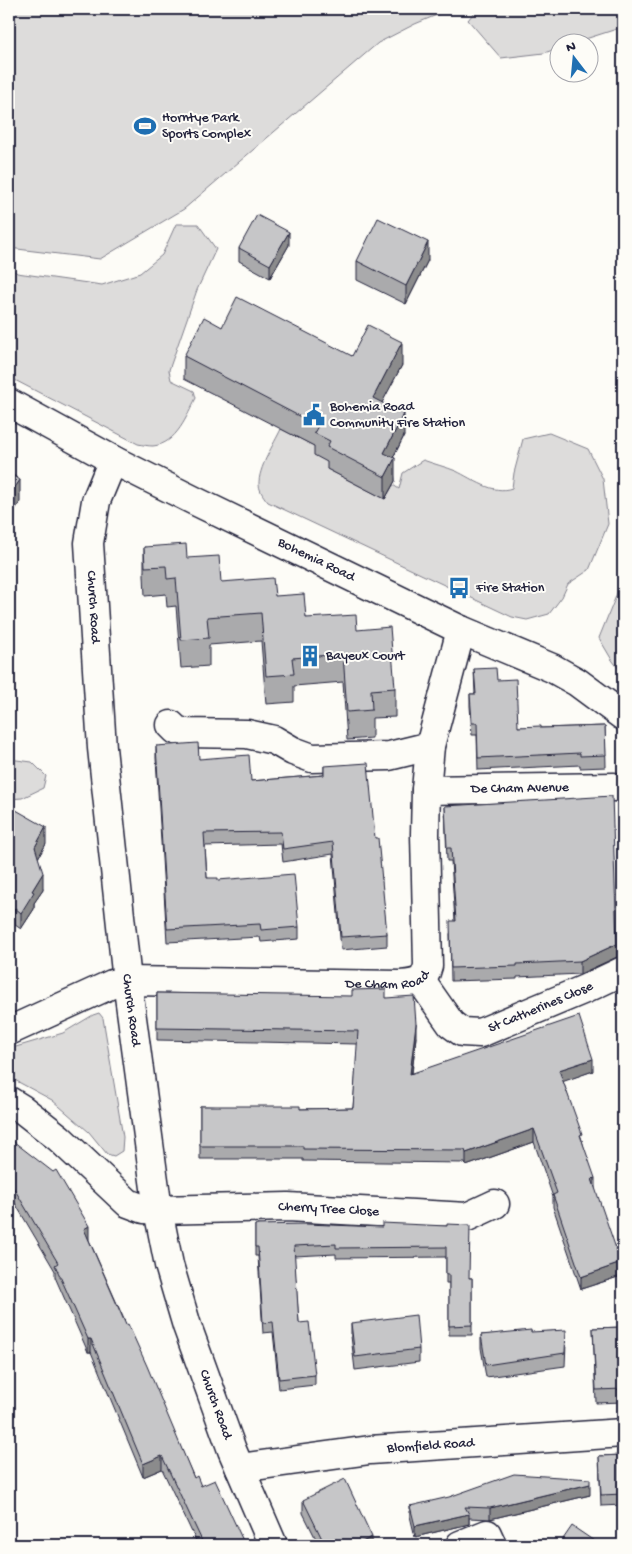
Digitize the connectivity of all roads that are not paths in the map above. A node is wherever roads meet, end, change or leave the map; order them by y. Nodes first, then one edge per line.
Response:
1 (9, 403) edge
2 (113, 460) junction
3 (461, 630) junction
4 (623, 716) edge
5 (171, 725) dead end
6 (430, 746) junction
7 (614, 787) dead end
8 (426, 790) junction
9 (623, 971) edge
10 (421, 980) junction
11 (127, 981) junction
12 (9, 1031) edge
13 (9, 1100) edge
14 (495, 1204) dead end
15 (158, 1210) junction
16 (623, 1433) edge
17 (240, 1468) junction
18 (272, 1545) edge
19 (460, 1545) edge
20 (492, 1545) edge

1 - 2 main road, Bohemia Road
2 - 3 main road, Bohemia Road
2 - 11 main road, Church Road
3 - 4 main road, Bohemia Road
3 - 6 main road, De Cham Road
5 - 6 main road
6 - 8 main road, De Cham Road
7 - 8 main road, De Cham Avenue
8 - 10 main road, De Cham Road
9 - 10 main road, St Catherines Close
10 - 11 main road, De Cham Road
11 - 12 main road, De Cham Road
11 - 15 main road, Church Road
13 - 15 main road
14 - 15 main road, Cherry Tree Close
15 - 17 main road, Church Road
16 - 17 main road, Blomfield Road
17 - 18 main road, Church Road
19 - 20 main road

